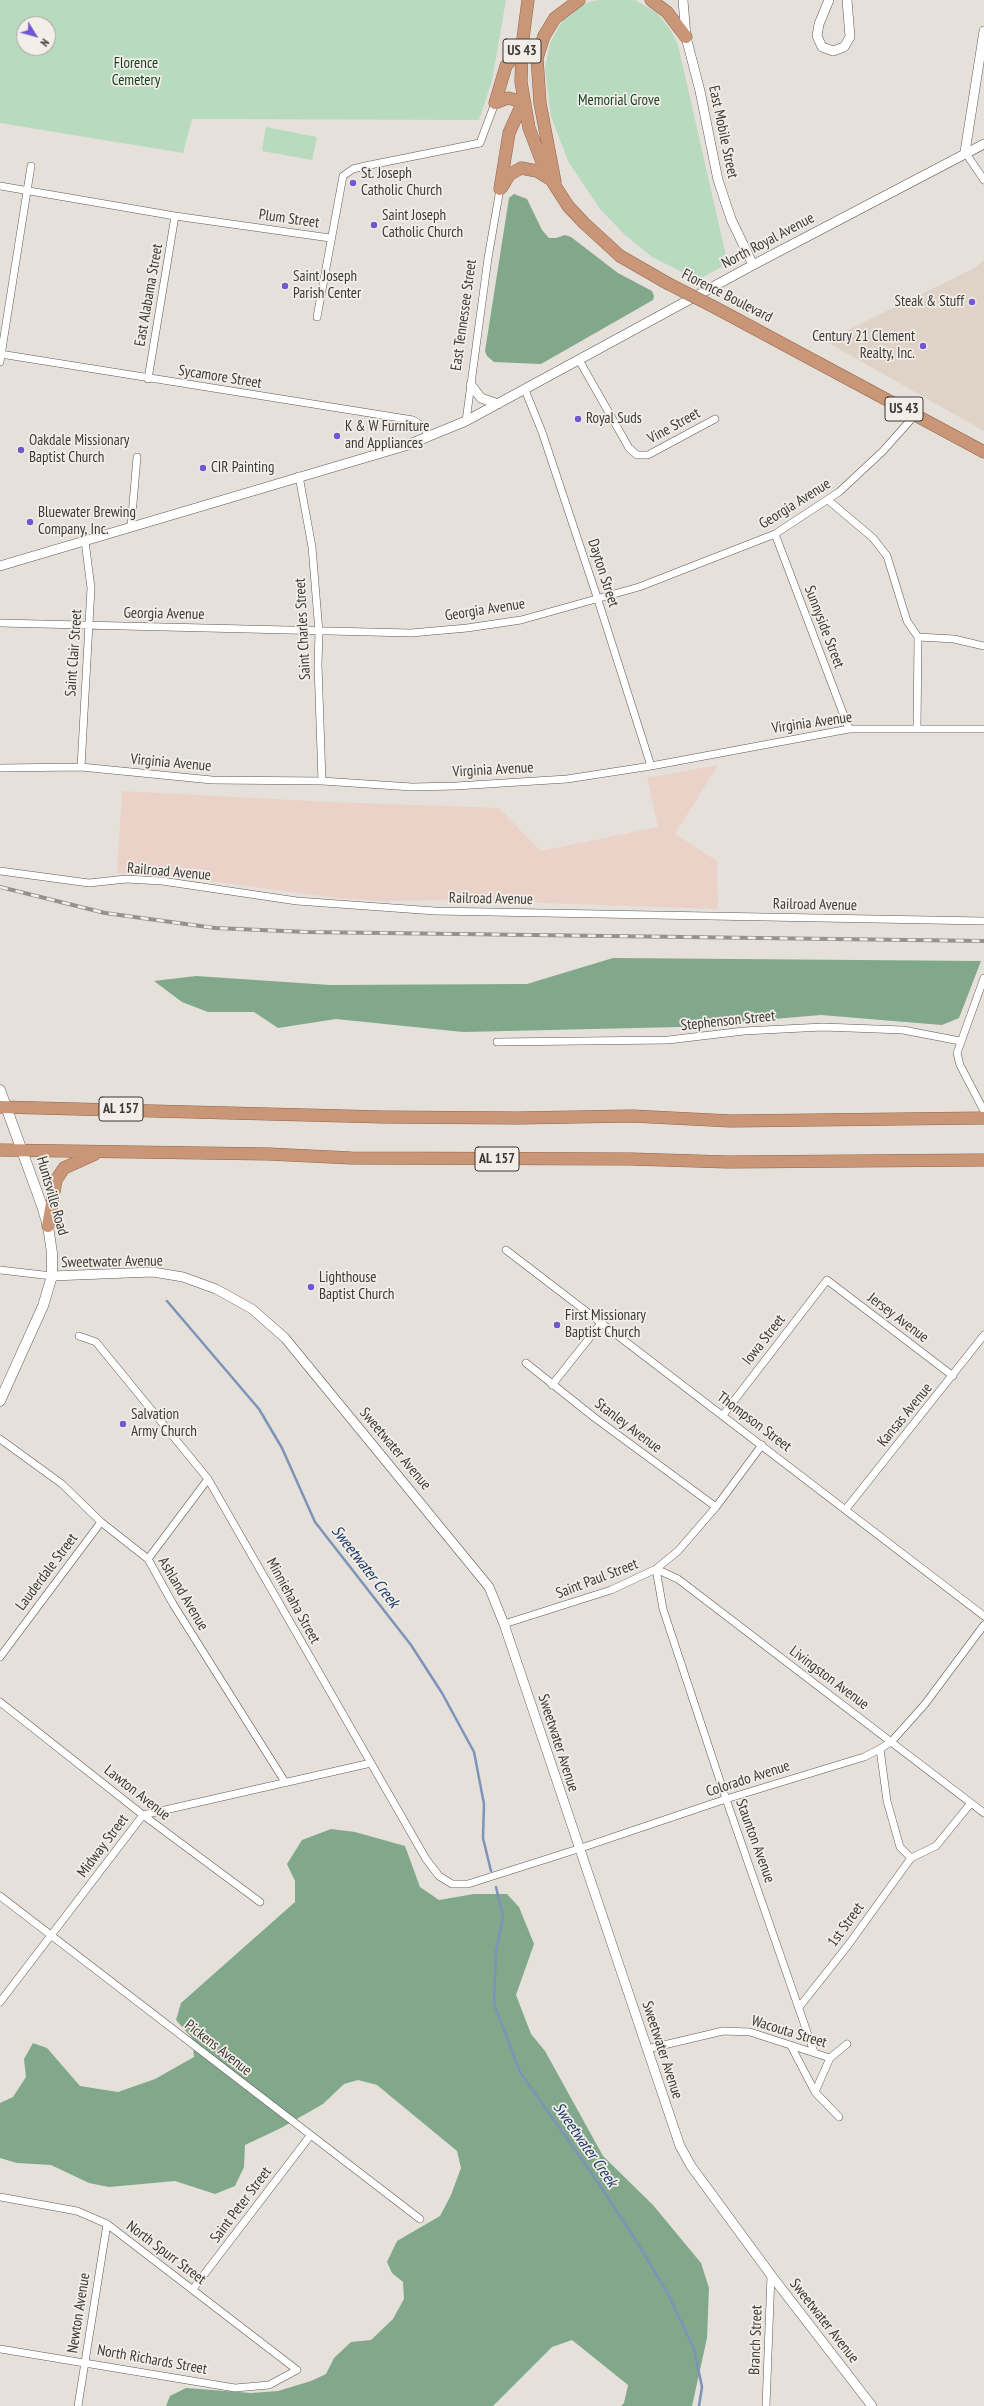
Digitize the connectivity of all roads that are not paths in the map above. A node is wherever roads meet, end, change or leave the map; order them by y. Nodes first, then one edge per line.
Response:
1 (528, 0) edge
2 (579, 0) edge
3 (652, 0) edge
4 (683, 0) edge
5 (829, 0) edge
6 (847, 0) edge
7 (984, 32) edge
8 (686, 37) junction
9 (522, 46) junction
10 (523, 102) junction
11 (495, 103) junction
12 (984, 144) edge
13 (965, 152) junction
14 (30, 166) dead end
15 (984, 180) edge
16 (553, 184) junction
17 (0, 186) edge
18 (500, 189) junction
19 (27, 191) junction
20 (176, 216) junction
21 (330, 238) junction
22 (753, 265) junction
23 (317, 317) dead end
24 (0, 357) edge
25 (579, 360) junction
26 (148, 378) junction
27 (471, 384) junction
28 (525, 390) junction
29 (498, 404) junction
30 (915, 415) junction
31 (715, 419) dead end
32 (466, 421) junction
33 (429, 437) junction
34 (984, 452) edge
35 (137, 457) dead end
36 (299, 476) junction
37 (828, 500) junction
38 (131, 527) junction
39 (775, 534) junction
40 (85, 541) junction
41 (0, 566) edge
42 (598, 600) junction
43 (0, 623) edge
44 (88, 625) junction
45 (319, 632) junction
46 (918, 637) junction
47 (984, 646) edge
48 (917, 728) junction
49 (849, 729) junction
50 (984, 730) edge
51 (651, 766) junction
52 (81, 767) junction
53 (0, 768) edge
54 (322, 781) junction
55 (0, 871) edge
56 (984, 921) edge
57 (984, 978) edge
58 (960, 1041) junction
59 (497, 1042) dead end
60 (0, 1090) edge
61 (3, 1107) edge
62 (984, 1111) edge
63 (984, 1118) edge
64 (0, 1150) edge
65 (22, 1150) junction
66 (102, 1151) junction
67 (984, 1160) edge
68 (48, 1226) junction
69 (506, 1250) dead end
70 (0, 1270) edge
71 (52, 1276) junction
72 (827, 1280) joint
73 (602, 1322) junction
74 (79, 1336) dead end
75 (984, 1336) edge
76 (526, 1363) dead end
77 (953, 1376) junction
78 (552, 1385) junction
79 (0, 1401) edge
80 (723, 1415) junction
81 (0, 1439) edge
82 (762, 1445) junction
83 (208, 1479) junction
84 (716, 1507) junction
85 (846, 1509) junction
86 (101, 1522) junction
87 (148, 1559) junction
88 (656, 1569) junction
89 (984, 1616) edge
90 (504, 1624) junction
91 (984, 1624) edge
92 (0, 1657) edge
93 (0, 1702) edge
94 (892, 1741) junction
95 (880, 1749) junction
96 (371, 1763) junction
97 (285, 1782) junction
98 (726, 1800) junction
99 (971, 1802) junction
100 (984, 1813) edge
101 (143, 1815) junction
102 (578, 1849) junction
103 (911, 1858) junction
104 (468, 1884) joint
105 (0, 1896) edge
106 (260, 1902) dead end
107 (51, 1935) junction
108 (0, 2002) edge
109 (800, 2006) junction
110 (847, 2044) dead end
111 (791, 2046) junction
112 (647, 2049) junction
113 (814, 2052) junction
114 (830, 2058) junction
115 (815, 2092) junction
116 (839, 2117) dead end
117 (310, 2136) junction
118 (0, 2197) edge
119 (420, 2219) dead end
120 (107, 2224) junction
121 (771, 2275) junction
122 (192, 2289) junction
123 (0, 2349) edge
124 (85, 2362) junction
125 (297, 2370) joint
126 (78, 2406) edge
127 (766, 2406) edge
128 (872, 2406) edge

1 - 9 highway, US 43
2 - 16 highway
3 - 8 highway
4 - 8 street, East Mobile Street
5 - 6 street
7 - 13 street
8 - 22 street, East Mobile Street
9 - 10 highway, US 43
9 - 11 highway
10 - 11 highway
10 - 16 highway, Florence Boulevard / US 43
10 - 18 highway
11 - 21 street, Plum Street
12 - 13 street, North Royal Avenue
13 - 15 street
13 - 22 street, North Royal Avenue
14 - 19 street
16 - 18 highway
16 - 30 highway, Florence Boulevard / US 43, bridge
17 - 19 street, Plum Street
18 - 27 street, East Tennessee Street
19 - 20 street, Plum Street
19 - 24 street
20 - 21 street, Plum Street
20 - 26 street, East Alabama Street
21 - 23 street
22 - 25 street, North Royal Avenue
24 - 26 street, Sycamore Street
25 - 28 street, North Royal Avenue
25 - 31 street, Vine Street
26 - 33 street, Sycamore Street
27 - 29 street
27 - 32 street, East Tennessee Street
28 - 29 street, North Royal Avenue
28 - 42 street, Dayton Street
29 - 32 street, North Royal Avenue
30 - 34 highway, Florence Boulevard / US 43
30 - 37 street, Georgia Avenue
32 - 33 street, North Royal Avenue
33 - 36 street, North Royal Avenue
35 - 38 street
36 - 38 street, North Royal Avenue
36 - 45 street, Saint Charles Street
37 - 39 street, Georgia Avenue
37 - 46 street
38 - 40 street, North Royal Avenue
39 - 42 street, Georgia Avenue
39 - 49 street, Sunnyside Street
40 - 41 street, North Royal Avenue
40 - 44 street, Saint Clair Street
42 - 45 street, Georgia Avenue
42 - 51 street, Dayton Street
43 - 44 street, Georgia Avenue
44 - 45 street, Georgia Avenue
44 - 52 street, Saint Clair Street
45 - 54 street, Saint Charles Street
46 - 47 street
46 - 48 street
48 - 49 street, Virginia Avenue
48 - 50 street, Virginia Avenue
49 - 51 street, Virginia Avenue
51 - 54 street, Virginia Avenue
52 - 53 street, Virginia Avenue
52 - 54 street, Virginia Avenue
55 - 56 street, Railroad Avenue
57 - 58 street
58 - 59 street, Stephenson Street
58 - 62 street
60 - 61 main road, Huntsville Road
61 - 63 highway, AL 157
61 - 65 main road, Huntsville Road
64 - 65 highway, AL 157
65 - 66 highway, AL 157
65 - 68 main road, Huntsville Road
66 - 67 highway, AL 157
66 - 68 highway
68 - 71 main road, Huntsville Road
69 - 73 street, Thompson Street
70 - 71 street
71 - 79 main road, Huntsville Road
71 - 90 street, Sweetwater Avenue
72 - 77 street, Jersey Avenue
72 - 80 street, Iowa Street
73 - 78 street
73 - 80 street, Thompson Street
74 - 83 street, Minniehaha Street
75 - 77 street, Kansas Avenue
76 - 78 street, Stanley Avenue
77 - 85 street, Kansas Avenue
78 - 84 street, Stanley Avenue
80 - 82 street, Thompson Street
81 - 86 street, Ashland Avenue
82 - 84 street, Saint Paul Street
82 - 85 street, Thompson Street
83 - 87 street
83 - 96 street, Minniehaha Street
84 - 88 street, Saint Paul Street
85 - 89 street, Thompson Street
86 - 87 street, Ashland Avenue
86 - 92 street, Lauderdale Street
87 - 97 street, Ashland Avenue
88 - 90 street, Saint Paul Street
88 - 94 street, Livingston Avenue
88 - 98 street, Staunton Avenue
90 - 102 street, Sweetwater Avenue
91 - 94 street, Colorado Avenue
93 - 101 street, Lawton Avenue
94 - 95 street, Colorado Avenue
94 - 99 street, Livingston Avenue
95 - 98 street, Colorado Avenue
95 - 103 street
96 - 97 street, Midway Street
96 - 104 street, Minniehaha Street
97 - 101 street, Midway Street
98 - 102 street, Colorado Avenue
98 - 109 street, Staunton Avenue
99 - 100 street, Livingston Avenue
99 - 103 street
101 - 106 street, Lawton Avenue
101 - 107 street, Midway Street
102 - 104 street, Colorado Avenue
102 - 112 street, Sweetwater Avenue
103 - 109 street, 1st Street
105 - 107 street, Pickens Avenue
107 - 108 street, Midway Street
107 - 117 street, Pickens Avenue
109 - 113 street, Staunton Avenue
110 - 114 street, Wacouta Street
111 - 112 street, Wacouta Street
111 - 113 street, Wacouta Street
111 - 115 street
112 - 121 street, Sweetwater Avenue
113 - 114 street, Wacouta Street
114 - 115 street
115 - 116 street
117 - 119 street, Pickens Avenue
117 - 122 street, Saint Peter Street
118 - 120 street, North Spurr Street
120 - 122 street, North Spurr Street
120 - 124 street, Newton Avenue
121 - 127 street, Branch Street
121 - 128 street, Sweetwater Avenue
122 - 125 street, North Spurr Street
123 - 124 street, North Richards Street
124 - 125 street, North Richards Street
124 - 126 street, Newton Avenue

